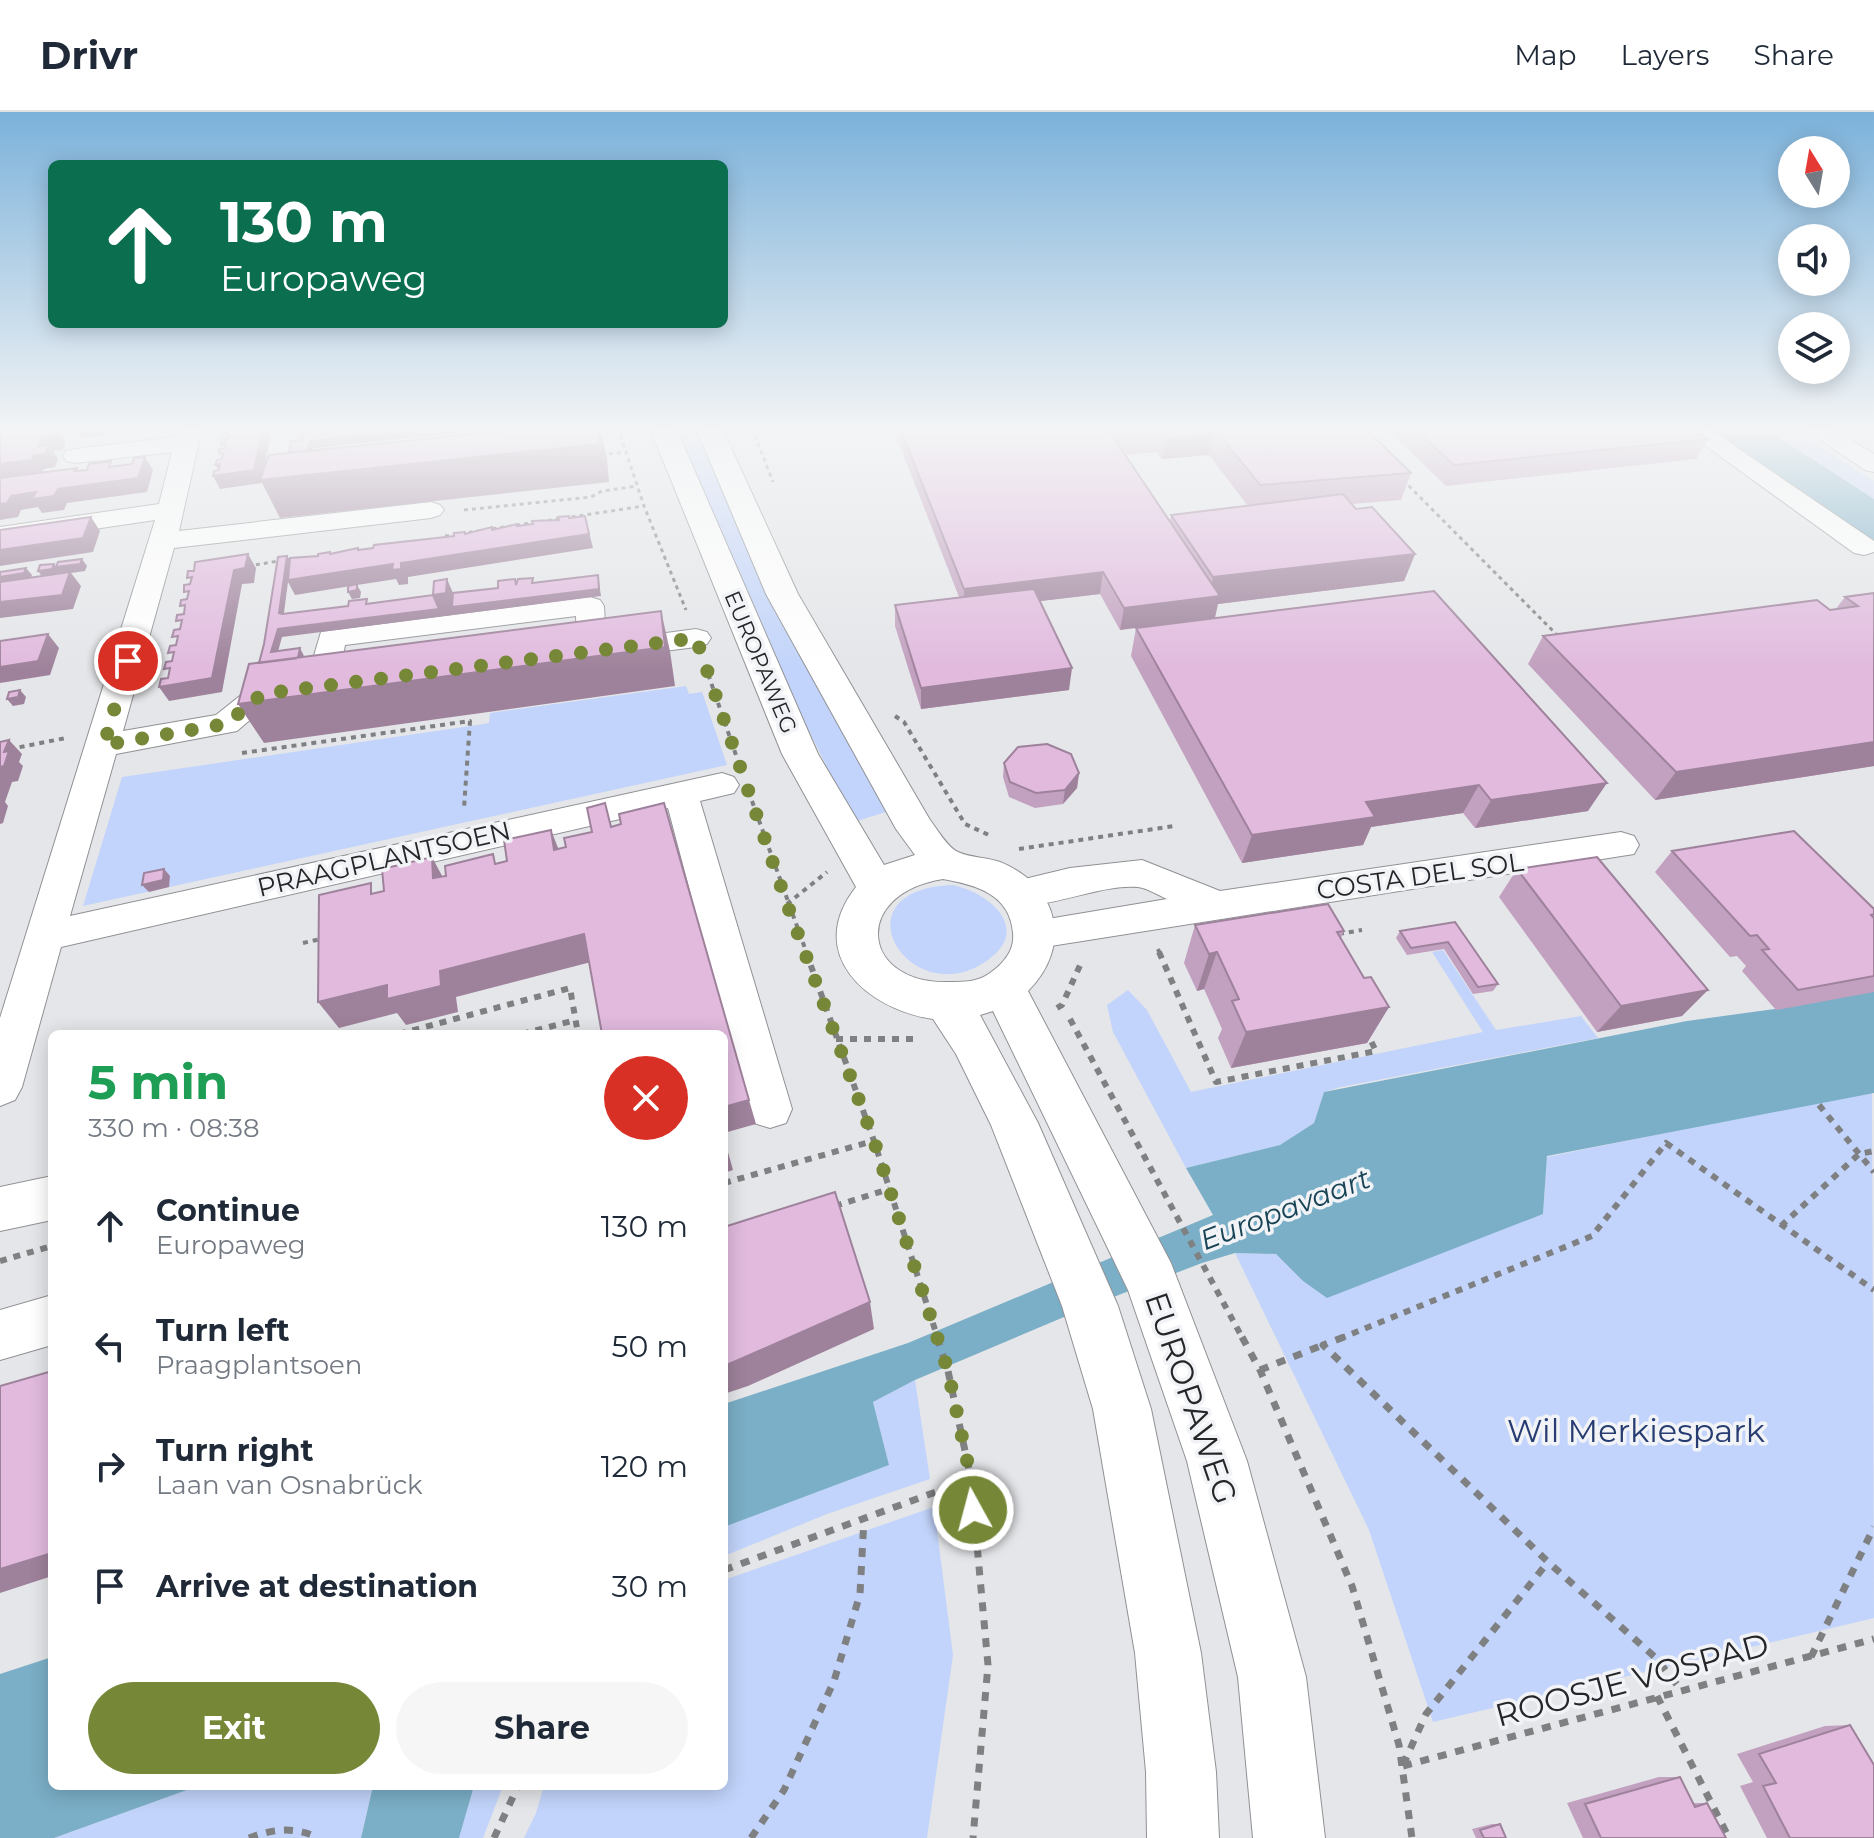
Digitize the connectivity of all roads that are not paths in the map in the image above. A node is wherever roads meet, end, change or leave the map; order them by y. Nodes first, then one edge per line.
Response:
1 (171, 509) edge
2 (697, 509) edge
3 (745, 509) edge
4 (1808, 509) edge
5 (431, 510) edge
6 (167, 526) junction
7 (0, 535) edge
8 (1870, 552) edge
9 (696, 638) road end
10 (106, 738) junction
11 (737, 782) road end
12 (681, 794) junction
13 (1621, 845) dead end
14 (943, 864) junction
15 (877, 888) junction
16 (1021, 893) junction
17 (1218, 906) junction
18 (1038, 933) junction
19 (46, 936) junction
20 (1004, 987) junction
21 (946, 1002) junction
22 (0, 1087) edge
23 (770, 1109) dead end
24 (48, 1199) edge
25 (0, 1209) edge
26 (48, 1321) edge
27 (0, 1335) edge
28 (1183, 1838) edge
29 (1289, 1838) edge

1 - 6 street
2 - 15 main road, EUROPAWEG
3 - 14 main road, EUROPAWEG
4 - 8 street
5 - 6 street
6 - 7 street
6 - 10 street
9 - 10 street
10 - 19 street
11 - 12 street, PRAAGPLANTSOEN
12 - 19 street, PRAAGPLANTSOEN
12 - 23 street
13 - 17 street, COSTA DEL SOL
14 - 15 main road
14 - 16 main road
15 - 21 main road
16 - 17 street
16 - 18 main road
17 - 18 street, COSTA DEL SOL
18 - 20 main road
19 - 22 street
20 - 21 main road
20 - 29 main road, EUROPAWEG
21 - 28 main road
24 - 25 street
26 - 27 street

